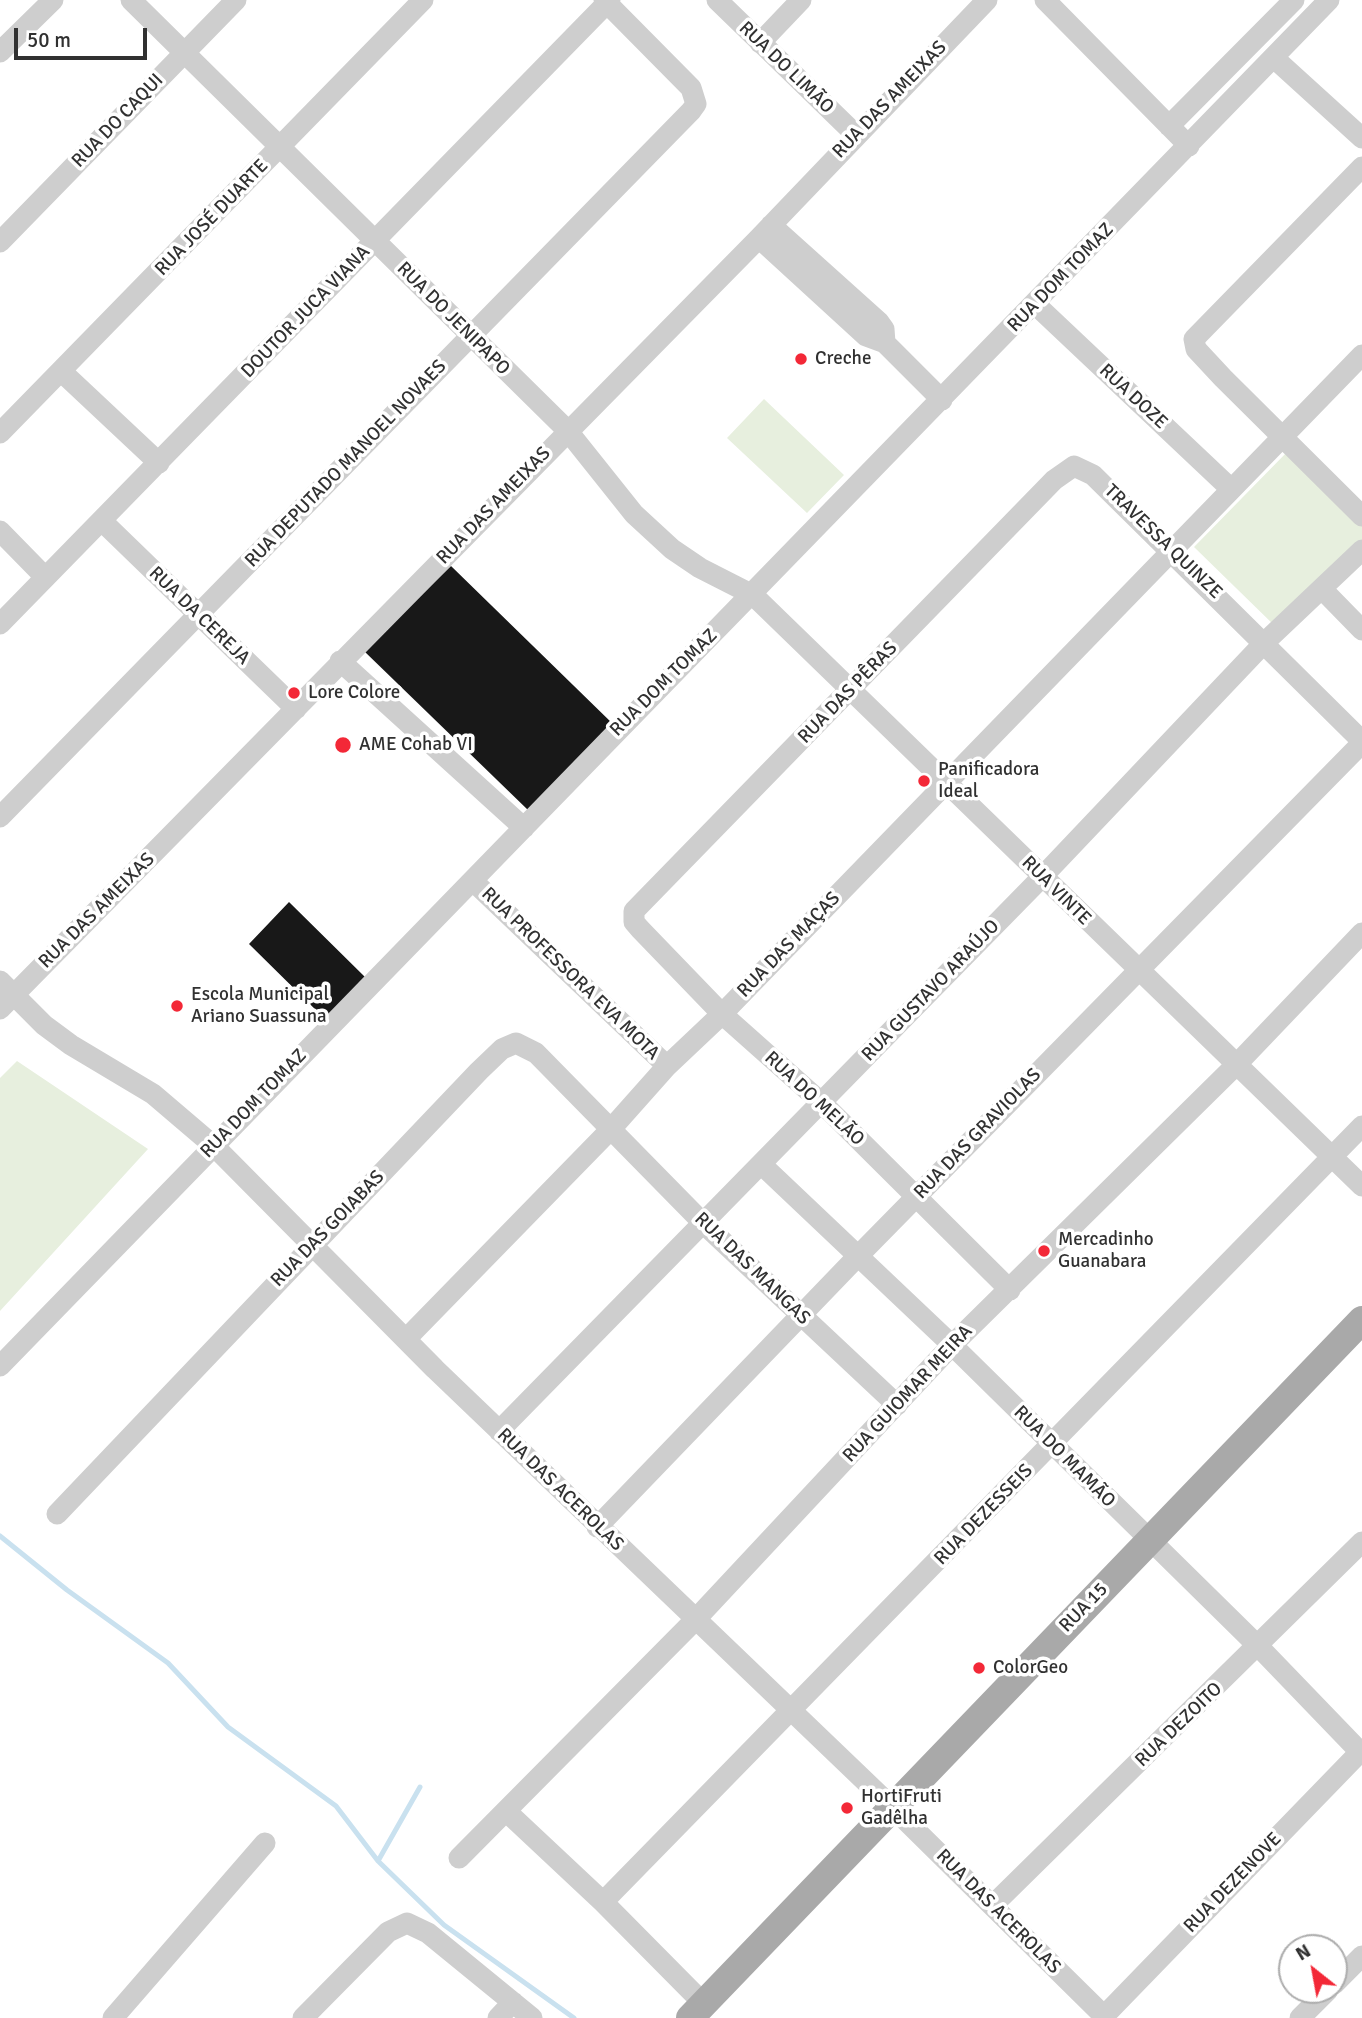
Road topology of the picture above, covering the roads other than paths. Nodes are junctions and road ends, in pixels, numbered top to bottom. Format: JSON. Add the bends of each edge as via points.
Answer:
{"nodes":[{"id":1,"x":53,"y":0,"type":"edge"},
{"id":2,"x":131,"y":0,"type":"edge"},
{"id":3,"x":236,"y":0,"type":"edge"},
{"id":4,"x":422,"y":0,"type":"edge"},
{"id":5,"x":718,"y":0,"type":"edge"},
{"id":6,"x":801,"y":0,"type":"edge"},
{"id":7,"x":986,"y":0,"type":"edge"},
{"id":8,"x":1045,"y":0,"type":"edge"},
{"id":9,"x":1294,"y":0,"type":"edge"},
{"id":10,"x":1329,"y":0,"type":"edge"},
{"id":11,"x":607,"y":1,"type":"edge"},
{"id":12,"x":760,"y":43,"type":"junction"},
{"id":13,"x":0,"y":52,"type":"edge"},
{"id":14,"x":183,"y":55,"type":"junction"},
{"id":15,"x":1274,"y":58,"type":"junction"},
{"id":16,"x":1169,"y":126,"type":"junction"},
{"id":17,"x":855,"y":134,"type":"junction"},
{"id":18,"x":1362,"y":138,"type":"edge"},
{"id":19,"x":1189,"y":146,"type":"junction"},
{"id":20,"x":279,"y":149,"type":"junction"},
{"id":21,"x":1362,"y":167,"type":"edge"},
{"id":22,"x":765,"y":232,"type":"junction"},
{"id":23,"x":374,"y":241,"type":"junction"},
{"id":24,"x":0,"y":242,"type":"edge"},
{"id":25,"x":1035,"y":304,"type":"junction"},
{"id":26,"x":470,"y":338,"type":"junction"},
{"id":27,"x":1362,"y":355,"type":"edge"},
{"id":28,"x":62,"y":372,"type":"junction"},
{"id":29,"x":942,"y":400,"type":"junction"},
{"id":30,"x":2,"y":425,"type":"edge"},
{"id":31,"x":567,"y":430,"type":"junction"},
{"id":32,"x":1283,"y":437,"type":"junction"},
{"id":33,"x":159,"y":463,"type":"junction"},
{"id":34,"x":1054,"y":480,"type":"joint"},
{"id":35,"x":1231,"y":489,"type":"junction"},
{"id":36,"x":1362,"y":516,"type":"edge"},
{"id":37,"x":103,"y":522,"type":"junction"},
{"id":38,"x":0,"y":531,"type":"edge"},
{"id":39,"x":1362,"y":550,"type":"edge"},
{"id":40,"x":1172,"y":552,"type":"junction"},
{"id":41,"x":46,"y":577,"type":"junction"},
{"id":42,"x":1322,"y":589,"type":"junction"},
{"id":43,"x":753,"y":594,"type":"junction"},
{"id":44,"x":197,"y":616,"type":"junction"},
{"id":45,"x":0,"y":624,"type":"edge"},
{"id":46,"x":1362,"y":630,"type":"edge"},
{"id":47,"x":1265,"y":642,"type":"junction"},
{"id":48,"x":340,"y":661,"type":"junction"},
{"id":49,"x":850,"y":691,"type":"junction"},
{"id":50,"x":296,"y":709,"type":"junction"},
{"id":51,"x":1362,"y":742,"type":"edge"},
{"id":52,"x":947,"y":782,"type":"junction"},
{"id":53,"x":0,"y":817,"type":"edge"},
{"id":54,"x":524,"y":828,"type":"junction"},
{"id":55,"x":1042,"y":877,"type":"junction"},
{"id":56,"x":473,"y":881,"type":"junction"},
{"id":57,"x":640,"y":903,"type":"joint"},
{"id":58,"x":1362,"y":933,"type":"edge"},
{"id":59,"x":1138,"y":971,"type":"junction"},
{"id":60,"x":5,"y":995,"type":"edge"},
{"id":61,"x":722,"y":1014,"type":"junction"},
{"id":62,"x":1237,"y":1064,"type":"junction"},
{"id":63,"x":667,"y":1066,"type":"junction"},
{"id":64,"x":822,"y":1103,"type":"junction"},
{"id":65,"x":1362,"y":1126,"type":"edge"},
{"id":66,"x":611,"y":1129,"type":"junction"},
{"id":67,"x":214,"y":1146,"type":"junction"},
{"id":68,"x":1333,"y":1156,"type":"junction"},
{"id":69,"x":762,"y":1165,"type":"junction"},
{"id":70,"x":1362,"y":1186,"type":"edge"},
{"id":71,"x":916,"y":1197,"type":"junction"},
{"id":72,"x":703,"y":1223,"type":"junction"},
{"id":73,"x":312,"y":1245,"type":"junction"},
{"id":74,"x":857,"y":1257,"type":"junction"},
{"id":75,"x":1010,"y":1290,"type":"junction"},
{"id":76,"x":801,"y":1315,"type":"junction"},
{"id":77,"x":1362,"y":1320,"type":"edge"},
{"id":78,"x":406,"y":1339,"type":"junction"},
{"id":79,"x":952,"y":1345,"type":"junction"},
{"id":80,"x":0,"y":1366,"type":"edge"},
{"id":81,"x":897,"y":1405,"type":"junction"},
{"id":82,"x":499,"y":1431,"type":"junction"},
{"id":83,"x":1053,"y":1445,"type":"junction"},
{"id":84,"x":57,"y":1514,"type":"dead end"},
{"id":85,"x":597,"y":1527,"type":"junction"},
{"id":86,"x":1148,"y":1541,"type":"junction"},
{"id":87,"x":1362,"y":1542,"type":"edge"},
{"id":88,"x":695,"y":1620,"type":"junction"},
{"id":89,"x":1259,"y":1647,"type":"junction"},
{"id":90,"x":791,"y":1712,"type":"junction"},
{"id":91,"x":1361,"y":1752,"type":"edge"},
{"id":92,"x":891,"y":1806,"type":"junction"},
{"id":93,"x":507,"y":1812,"type":"junction"},
{"id":94,"x":265,"y":1843,"type":"dead end"},
{"id":95,"x":459,"y":1858,"type":"dead end"},
{"id":96,"x":603,"y":1902,"type":"junction"},
{"id":97,"x":993,"y":1906,"type":"junction"},
{"id":98,"x":1362,"y":1956,"type":"edge"},
{"id":99,"x":1348,"y":1970,"type":"edge"},
{"id":100,"x":513,"y":2003,"type":"junction"},
{"id":101,"x":1314,"y":2004,"type":"edge"},
{"id":102,"x":697,"y":2011,"type":"edge"},
{"id":103,"x":1105,"y":2017,"type":"edge"},
{"id":104,"x":113,"y":2018,"type":"edge"},
{"id":105,"x":303,"y":2018,"type":"edge"},
{"id":106,"x":498,"y":2018,"type":"edge"},
{"id":107,"x":532,"y":2018,"type":"edge"},
{"id":108,"x":1300,"y":2018,"type":"edge"}],
"edges":[{"from":1,"to":13,"type":"street"},
{"from":2,"to":14,"type":"street","name":"RUA DO JENIPAPO"},
{"from":3,"to":14,"type":"street","name":"RUA DO CAQUI"},
{"from":4,"to":20,"type":"street","name":"RUA JOSÉ DUARTE"},
{"from":5,"to":12,"type":"street","name":"RUA DO LIMÃO"},
{"from":6,"to":12,"type":"street"},
{"from":7,"to":17,"type":"street","name":"RUA DAS AMEIXAS"},
{"from":8,"to":16,"type":"street"},
{"from":9,"to":16,"type":"street"},
{"from":10,"to":15,"type":"street","name":"RUA DOM TOMAZ"},
{"from":11,"to":23,"type":"street","name":"DOUTOR JUCA VIANA"},
{"from":11,"to":26,"type":"street","name":"RUA DEPUTADO MANOEL NOVAES","via":[[691,88],[696,104]]},
{"from":12,"to":17,"type":"street","name":"RUA DO LIMÃO"},
{"from":14,"to":20,"type":"street","name":"RUA DO JENIPAPO"},
{"from":14,"to":24,"type":"street","name":"RUA DO CAQUI"},
{"from":15,"to":18,"type":"street"},
{"from":15,"to":19,"type":"street","name":"RUA DOM TOMAZ"},
{"from":16,"to":19,"type":"street"},
{"from":17,"to":22,"type":"street","name":"RUA DAS AMEIXAS"},
{"from":19,"to":25,"type":"street","name":"RUA DOM TOMAZ"},
{"from":20,"to":23,"type":"street","name":"RUA DO JENIPAPO"},
{"from":20,"to":28,"type":"street","name":"RUA JOSÉ DUARTE"},
{"from":21,"to":32,"type":"street","via":[[1194,339],[1196,349]]},
{"from":22,"to":29,"type":"street","via":[[878,322],[884,329],[885,344]]},
{"from":22,"to":31,"type":"street","name":"RUA DAS AMEIXAS"},
{"from":23,"to":26,"type":"street","name":"RUA DO JENIPAPO"},
{"from":23,"to":33,"type":"street","name":"DOUTOR JUCA VIANA"},
{"from":25,"to":29,"type":"street","name":"RUA DOM TOMAZ"},
{"from":25,"to":35,"type":"street","name":"RUA DOZE"},
{"from":26,"to":31,"type":"street","name":"RUA DO JENIPAPO"},
{"from":26,"to":44,"type":"street","name":"RUA DEPUTADO MANOEL NOVAES"},
{"from":27,"to":32,"type":"street"},
{"from":28,"to":30,"type":"street","name":"RUA JOSÉ DUARTE"},
{"from":28,"to":33,"type":"street"},
{"from":29,"to":43,"type":"street","name":"RUA DOM TOMAZ"},
{"from":31,"to":43,"type":"street","name":"RUA DO JENIPAPO","via":[[634,514],[672,549],[712,576]]},
{"from":31,"to":48,"type":"street","name":"RUA DAS AMEIXAS"},
{"from":32,"to":35,"type":"street"},
{"from":32,"to":36,"type":"street"},
{"from":33,"to":37,"type":"street","name":"DOUTOR JUCA VIANA"},
{"from":34,"to":40,"type":"street","name":"TRAVESSA QUINZE","via":[[1074,466],[1085,468]]},
{"from":34,"to":49,"type":"street","name":"RUA DAS PÊRAS"},
{"from":35,"to":40,"type":"street","name":"RUA DAS MAÇAS"},
{"from":37,"to":41,"type":"street","name":"DOUTOR JUCA VIANA"},
{"from":37,"to":44,"type":"street","name":"RUA DA CEREJA"},
{"from":38,"to":41,"type":"street"},
{"from":39,"to":42,"type":"street","name":"RUA GUSTAVO ARAÚJO"},
{"from":40,"to":47,"type":"street","name":"TRAVESSA QUINZE"},
{"from":40,"to":52,"type":"street","name":"RUA DAS MAÇAS"},
{"from":41,"to":45,"type":"street","name":"DOUTOR JUCA VIANA"},
{"from":42,"to":46,"type":"street"},
{"from":42,"to":47,"type":"street","name":"RUA GUSTAVO ARAÚJO"},
{"from":43,"to":49,"type":"street","name":"RUA VINTE"},
{"from":43,"to":54,"type":"street","name":"RUA DOM TOMAZ"},
{"from":44,"to":50,"type":"street","name":"RUA DA CEREJA"},
{"from":44,"to":53,"type":"street","name":"RUA DEPUTADO MANOEL NOVAES"},
{"from":47,"to":51,"type":"street","name":"TRAVESSA QUINZE"},
{"from":47,"to":55,"type":"street","name":"RUA GUSTAVO ARAÚJO"},
{"from":48,"to":50,"type":"street","name":"RUA DAS AMEIXAS"},
{"from":48,"to":54,"type":"street"},
{"from":49,"to":52,"type":"street","name":"RUA VINTE"},
{"from":49,"to":57,"type":"street","name":"RUA DAS PÊRAS"},
{"from":50,"to":60,"type":"street","name":"RUA DAS AMEIXAS"},
{"from":51,"to":59,"type":"street","name":"RUA DAS GRAVIOLAS"},
{"from":52,"to":55,"type":"street","name":"RUA VINTE"},
{"from":52,"to":61,"type":"street","name":"RUA DAS MAÇAS"},
{"from":54,"to":56,"type":"street","name":"RUA DOM TOMAZ"},
{"from":55,"to":59,"type":"street","name":"RUA VINTE"},
{"from":55,"to":64,"type":"street","name":"RUA GUSTAVO ARAÚJO"},
{"from":56,"to":63,"type":"street","name":"RUA PROFESSORA EVA MOTA"},
{"from":56,"to":67,"type":"street","name":"RUA DOM TOMAZ"},
{"from":57,"to":61,"type":"street","name":"RUA DO MELÃO","via":[[633,914],[640,929]]},
{"from":58,"to":62,"type":"street","name":"RUA GUIOMAR MEIRA"},
{"from":59,"to":62,"type":"street","name":"RUA VINTE"},
{"from":59,"to":71,"type":"street","name":"RUA DAS GRAVIOLAS"},
{"from":60,"to":67,"type":"street","name":"RUA DAS ACEROLAS","via":[[95,1062],[153,1094]]},
{"from":61,"to":63,"type":"street","name":"RUA DAS MAÇAS"},
{"from":61,"to":64,"type":"street","name":"RUA DO MELÃO"},
{"from":62,"to":68,"type":"street","name":"RUA VINTE"},
{"from":62,"to":75,"type":"street","name":"RUA GUIOMAR MEIRA"},
{"from":63,"to":66,"type":"street","name":"RUA DAS MAÇAS"},
{"from":64,"to":69,"type":"street","name":"RUA GUSTAVO ARAÚJO"},
{"from":64,"to":71,"type":"street","name":"RUA DO MELÃO"},
{"from":65,"to":68,"type":"street","name":"RUA DEZESSEIS"},
{"from":66,"to":72,"type":"street","name":"RUA DAS MANGAS"},
{"from":66,"to":73,"type":"street","name":"RUA DAS GOIABAS","via":[[536,1053],[521,1044],[507,1046]]},
{"from":66,"to":78,"type":"street","name":"RUA DAS MAÇAS"},
{"from":67,"to":73,"type":"street","name":"RUA DAS ACEROLAS"},
{"from":67,"to":80,"type":"street","name":"RUA DOM TOMAZ"},
{"from":68,"to":70,"type":"street","name":"RUA VINTE"},
{"from":68,"to":83,"type":"street","name":"RUA DEZESSEIS"},
{"from":69,"to":72,"type":"street","name":"RUA GUSTAVO ARAÚJO"},
{"from":69,"to":74,"type":"street","name":"RUA DO MAMÃO"},
{"from":71,"to":74,"type":"street","name":"RUA DAS GRAVIOLAS"},
{"from":71,"to":75,"type":"street","name":"RUA DO MELÃO"},
{"from":72,"to":76,"type":"street","name":"RUA DAS MANGAS"},
{"from":72,"to":82,"type":"street","name":"RUA GUSTAVO ARAÚJO"},
{"from":73,"to":78,"type":"street","name":"RUA DAS ACEROLAS"},
{"from":73,"to":84,"type":"street","name":"RUA DAS GOIABAS"},
{"from":74,"to":76,"type":"street","name":"RUA DAS GRAVIOLAS"},
{"from":74,"to":79,"type":"street","name":"RUA DO MAMÃO"},
{"from":75,"to":79,"type":"street","name":"RUA GUIOMAR MEIRA"},
{"from":76,"to":81,"type":"street","name":"RUA DAS MANGAS"},
{"from":76,"to":85,"type":"street","name":"RUA DAS GRAVIOLAS"},
{"from":77,"to":86,"type":"main road","name":"RUA 15"},
{"from":78,"to":82,"type":"street","name":"RUA DAS ACEROLAS"},
{"from":79,"to":81,"type":"street","name":"RUA GUIOMAR MEIRA"},
{"from":79,"to":83,"type":"street","name":"RUA DO MAMÃO"},
{"from":81,"to":88,"type":"street","name":"RUA GUIOMAR MEIRA"},
{"from":82,"to":85,"type":"street","name":"RUA DAS ACEROLAS"},
{"from":83,"to":86,"type":"street","name":"RUA DO MAMÃO"},
{"from":83,"to":90,"type":"street","name":"RUA DEZESSEIS"},
{"from":85,"to":88,"type":"street","name":"RUA DAS ACEROLAS"},
{"from":86,"to":89,"type":"street","name":"RUA DO MAMÃO"},
{"from":86,"to":92,"type":"main road","name":"RUA 15"},
{"from":87,"to":89,"type":"street","name":"RUA DEZOITO"},
{"from":88,"to":90,"type":"street","name":"RUA DAS ACEROLAS"},
{"from":88,"to":93,"type":"street","name":"RUA GUIOMAR MEIRA"},
{"from":89,"to":91,"type":"street","name":"RUA DO MAMÃO"},
{"from":89,"to":97,"type":"street","name":"RUA DEZOITO"},
{"from":90,"to":92,"type":"street","name":"RUA DAS ACEROLAS"},
{"from":90,"to":96,"type":"street","name":"RUA DEZESSEIS"},
{"from":91,"to":103,"type":"street","name":"RUA DEZENOVE"},
{"from":92,"to":97,"type":"street","name":"RUA DAS ACEROLAS"},
{"from":92,"to":102,"type":"main road","name":"RUA 15"},
{"from":93,"to":95,"type":"street","name":"RUA GUIOMAR MEIRA"},
{"from":93,"to":96,"type":"street"},
{"from":94,"to":104,"type":"street"},
{"from":96,"to":102,"type":"street"},
{"from":97,"to":103,"type":"street","name":"RUA DAS ACEROLAS"},
{"from":98,"to":99,"type":"street"},
{"from":100,"to":105,"type":"street","via":[[407,1923],[395,1927]]},
{"from":100,"to":106,"type":"street"},
{"from":100,"to":107,"type":"street"},
{"from":101,"to":108,"type":"street"}]}
